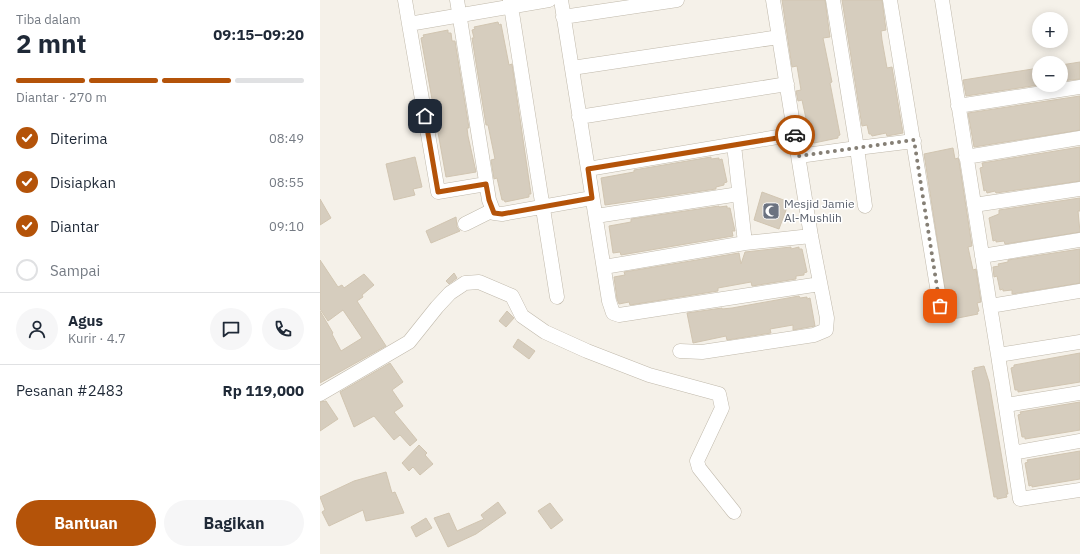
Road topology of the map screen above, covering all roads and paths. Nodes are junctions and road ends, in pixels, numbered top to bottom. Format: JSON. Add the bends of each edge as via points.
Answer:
{"nodes":[{"id":1,"x":405,"y":0,"type":"edge"},
{"id":2,"x":457,"y":0,"type":"edge"},
{"id":3,"x":549,"y":0,"type":"edge"},
{"id":4,"x":561,"y":0,"type":"edge"},
{"id":5,"x":677,"y":0,"type":"edge"},
{"id":6,"x":773,"y":0,"type":"edge"},
{"id":7,"x":833,"y":0,"type":"edge"},
{"id":8,"x":890,"y":0,"type":"edge"},
{"id":9,"x":942,"y":0,"type":"edge"},
{"id":10,"x":510,"y":3,"type":"edge"},
{"id":11,"x":460,"y":15,"type":"junction"},
{"id":12,"x":563,"y":17,"type":"junction"},
{"id":13,"x":409,"y":24,"type":"junction"},
{"id":14,"x":779,"y":36,"type":"junction"},
{"id":15,"x":572,"y":68,"type":"junction"},
{"id":16,"x":787,"y":84,"type":"junction"},
{"id":17,"x":1080,"y":87,"type":"edge"},
{"id":18,"x":958,"y":106,"type":"junction"},
{"id":19,"x":580,"y":118,"type":"junction"},
{"id":20,"x":795,"y":134,"type":"junction"},
{"id":21,"x":1080,"y":138,"type":"edge"},
{"id":22,"x":914,"y":140,"type":"junction"},
{"id":23,"x":734,"y":145,"type":"junction"},
{"id":24,"x":857,"y":148,"type":"junction"},
{"id":25,"x":799,"y":156,"type":"junction"},
{"id":26,"x":966,"y":157,"type":"junction"},
{"id":27,"x":588,"y":169,"type":"junction"},
{"id":28,"x":486,"y":184,"type":"junction"},
{"id":29,"x":1080,"y":189,"type":"edge"},
{"id":30,"x":739,"y":194,"type":"junction"},
{"id":31,"x":592,"y":198,"type":"junction"},
{"id":32,"x":974,"y":205,"type":"junction"},
{"id":33,"x":865,"y":206,"type":"dead end"},
{"id":34,"x":543,"y":207,"type":"junction"},
{"id":35,"x":494,"y":213,"type":"junction"},
{"id":36,"x":596,"y":216,"type":"junction"},
{"id":37,"x":465,"y":224,"type":"dead end"},
{"id":38,"x":811,"y":236,"type":"junction"},
{"id":39,"x":1080,"y":240,"type":"edge"},
{"id":40,"x":745,"y":243,"type":"junction"},
{"id":41,"x":982,"y":256,"type":"junction"},
{"id":42,"x":604,"y":267,"type":"junction"},
{"id":43,"x":820,"y":284,"type":"junction"},
{"id":44,"x":1080,"y":292,"type":"edge"},
{"id":45,"x":557,"y":297,"type":"dead end"},
{"id":46,"x":940,"y":306,"type":"dead end"},
{"id":47,"x":990,"y":306,"type":"junction"},
{"id":48,"x":1080,"y":342,"type":"edge"},
{"id":49,"x":680,"y":351,"type":"dead end"},
{"id":50,"x":998,"y":355,"type":"junction"},
{"id":51,"x":1080,"y":393,"type":"edge"},
{"id":52,"x":320,"y":394,"type":"edge"},
{"id":53,"x":1006,"y":405,"type":"junction"},
{"id":54,"x":1080,"y":441,"type":"edge"},
{"id":55,"x":1013,"y":453,"type":"junction"},
{"id":56,"x":1080,"y":490,"type":"edge"},
{"id":57,"x":734,"y":512,"type":"dead end"}],
"edges":[{"from":1,"to":13,"type":"street"},
{"from":2,"to":11,"type":"street"},
{"from":3,"to":10,"type":"street"},
{"from":4,"to":12,"type":"street"},
{"from":5,"to":12,"type":"street"},
{"from":6,"to":14,"type":"street"},
{"from":7,"to":24,"type":"street"},
{"from":8,"to":22,"type":"street"},
{"from":9,"to":18,"type":"street"},
{"from":10,"to":11,"type":"street"},
{"from":10,"to":34,"type":"street"},
{"from":11,"to":13,"type":"street"},
{"from":11,"to":28,"type":"street"},
{"from":12,"to":15,"type":"street"},
{"from":13,"to":28,"type":"street","via":[[438,192]]},
{"from":14,"to":15,"type":"street"},
{"from":14,"to":16,"type":"street"},
{"from":15,"to":19,"type":"street"},
{"from":16,"to":19,"type":"street"},
{"from":16,"to":20,"type":"street"},
{"from":17,"to":18,"type":"street"},
{"from":18,"to":26,"type":"street"},
{"from":19,"to":27,"type":"street"},
{"from":20,"to":23,"type":"street"},
{"from":20,"to":25,"type":"street"},
{"from":21,"to":26,"type":"street"},
{"from":22,"to":24,"type":"street"},
{"from":22,"to":46,"type":"street"},
{"from":23,"to":27,"type":"street"},
{"from":23,"to":30,"type":"street"},
{"from":24,"to":25,"type":"street"},
{"from":24,"to":33,"type":"street"},
{"from":25,"to":38,"type":"street"},
{"from":26,"to":32,"type":"street"},
{"from":27,"to":31,"type":"street"},
{"from":28,"to":35,"type":"street"},
{"from":29,"to":32,"type":"street"},
{"from":30,"to":36,"type":"street"},
{"from":30,"to":40,"type":"street"},
{"from":31,"to":34,"type":"street"},
{"from":31,"to":36,"type":"street"},
{"from":32,"to":41,"type":"street"},
{"from":34,"to":35,"type":"street"},
{"from":34,"to":45,"type":"street"},
{"from":35,"to":37,"type":"street","via":[[491,211]]},
{"from":36,"to":42,"type":"street"},
{"from":38,"to":40,"type":"street"},
{"from":38,"to":43,"type":"street"},
{"from":39,"to":41,"type":"street"},
{"from":40,"to":42,"type":"street"},
{"from":41,"to":47,"type":"street"},
{"from":42,"to":43,"type":"street","via":[[610,308],[613,313],[619,315]]},
{"from":43,"to":49,"type":"street","via":[[827,324],[822,334],[702,352]]},
{"from":44,"to":47,"type":"street"},
{"from":47,"to":50,"type":"street"},
{"from":48,"to":50,"type":"street"},
{"from":50,"to":53,"type":"street"},
{"from":51,"to":53,"type":"street"},
{"from":52,"to":57,"type":"street","via":[[409,342],[450,293],[465,283],[479,282],[515,298],[522,316],[546,332],[648,374],[719,394],[722,408],[697,461],[699,468]]},
{"from":53,"to":55,"type":"street"},
{"from":54,"to":55,"type":"street"},
{"from":55,"to":56,"type":"street","via":[[1020,499]]}]}
